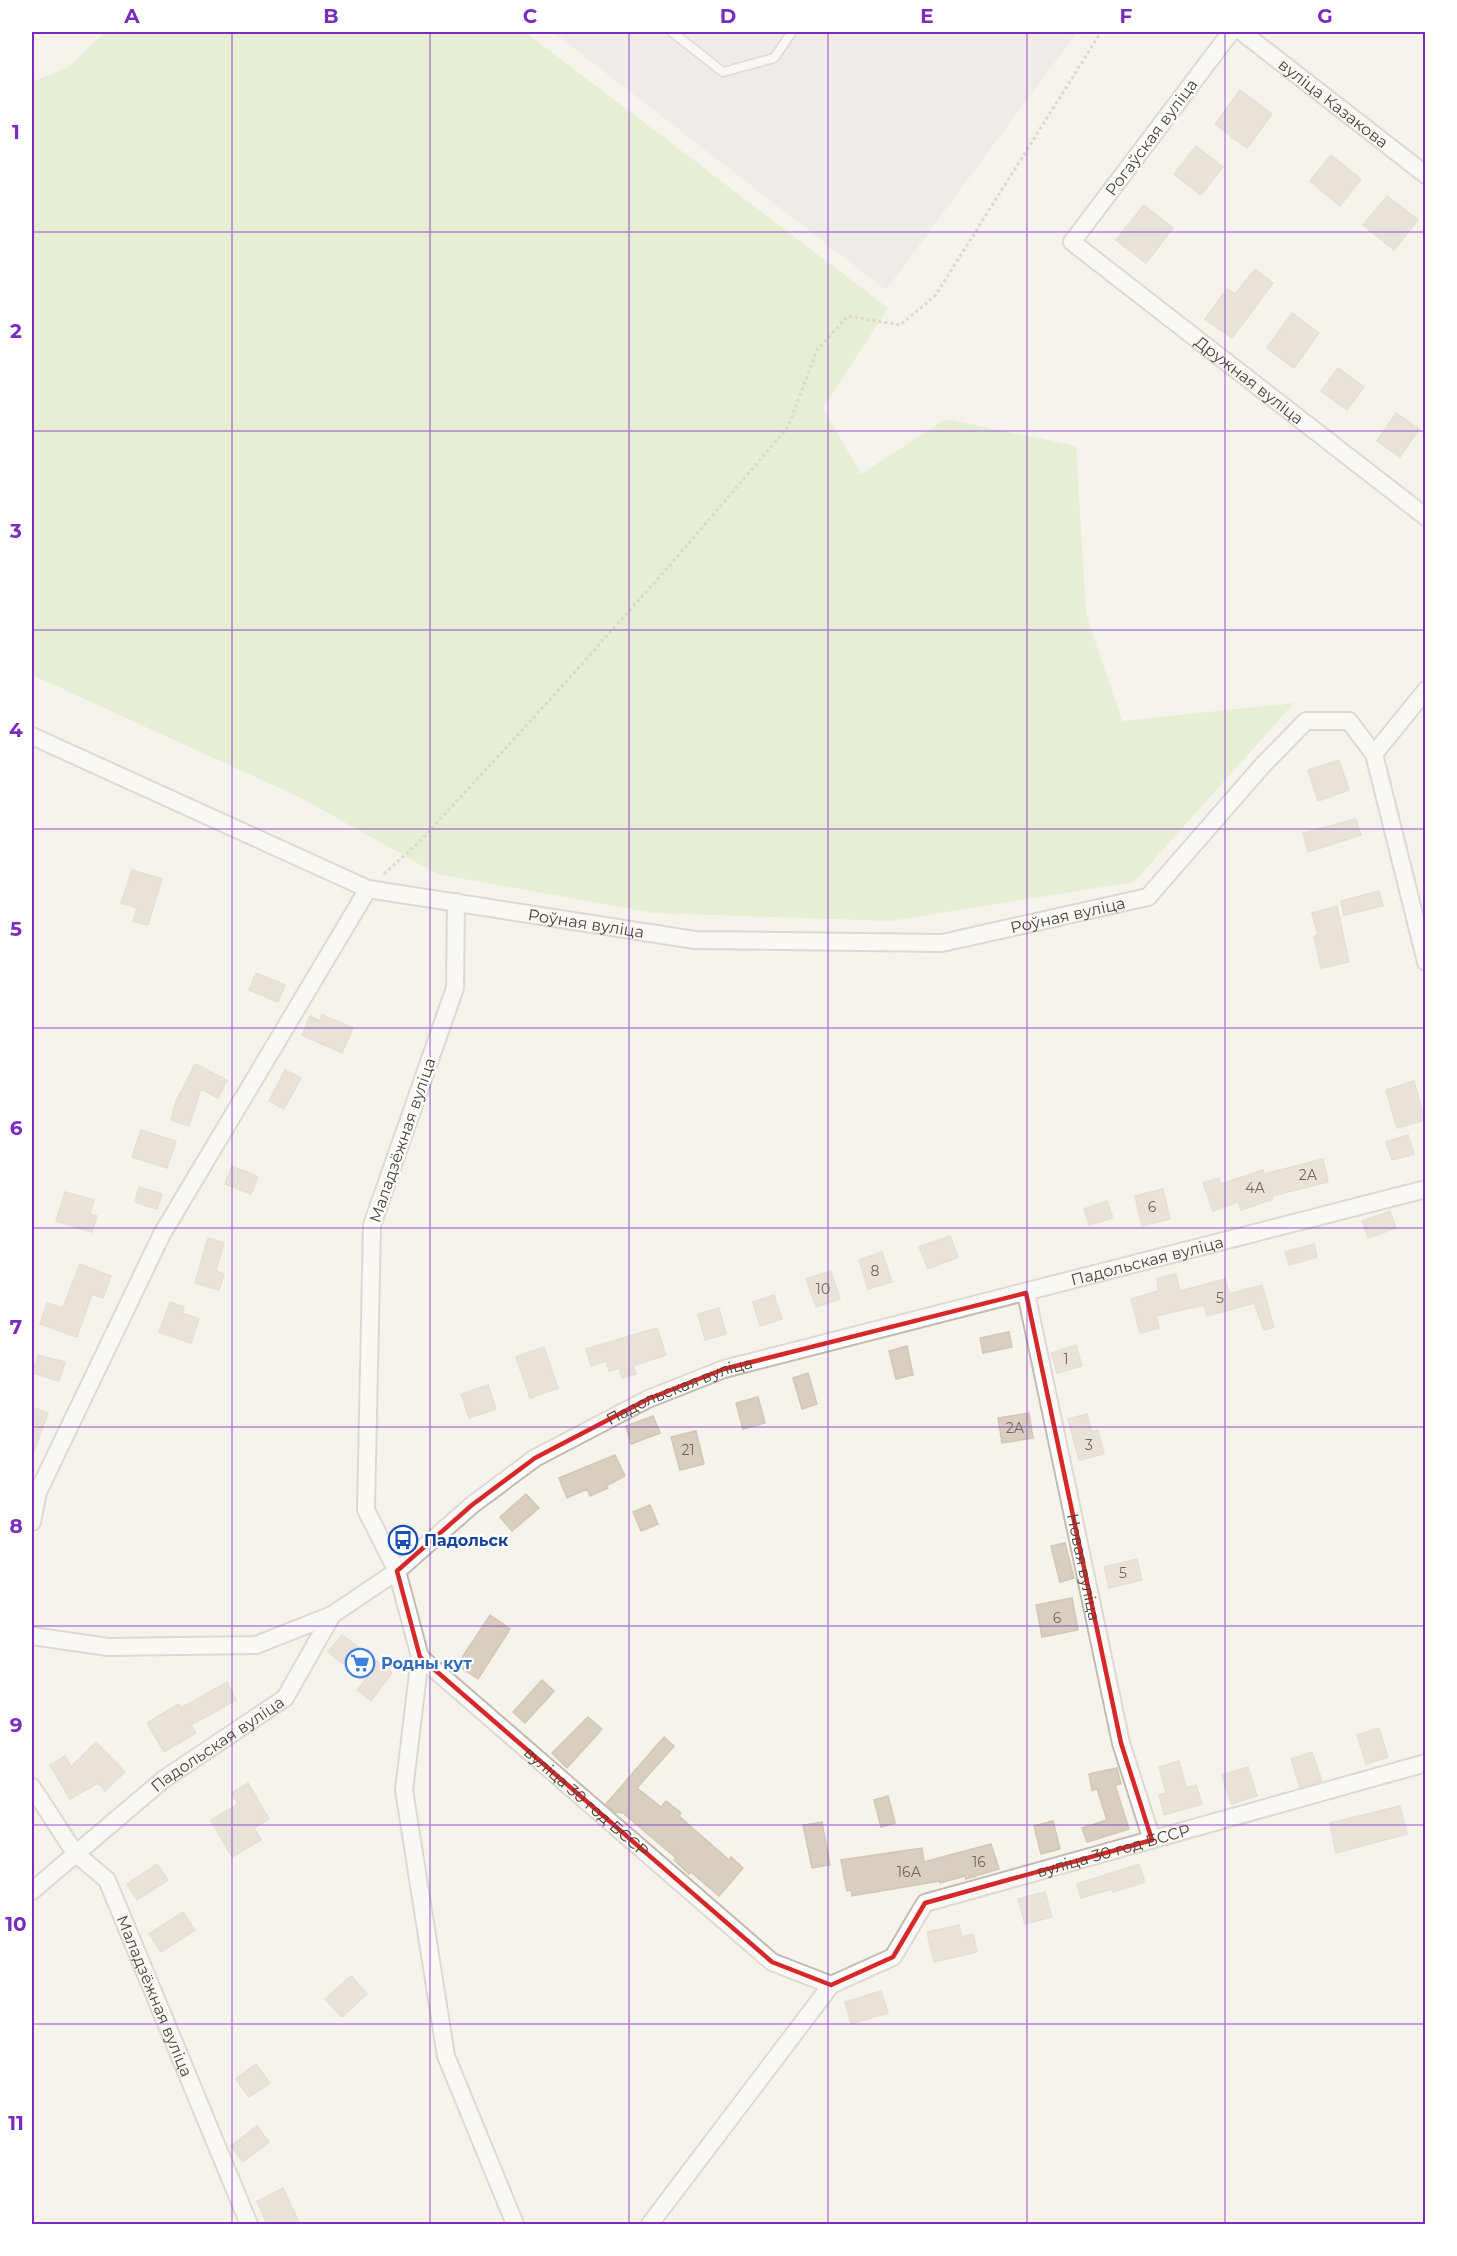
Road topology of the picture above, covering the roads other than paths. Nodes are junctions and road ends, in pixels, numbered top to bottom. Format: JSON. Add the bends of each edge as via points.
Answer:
{"nodes":[{"id":1,"x":672,"y":32,"type":"edge"},
{"id":2,"x":792,"y":32,"type":"edge"},
{"id":3,"x":1231,"y":32,"type":"edge"},
{"id":4,"x":1242,"y":32,"type":"edge"},
{"id":5,"x":1425,"y":175,"type":"edge"},
{"id":6,"x":1072,"y":242,"type":"joint"},
{"id":7,"x":1425,"y":517,"type":"edge"},
{"id":8,"x":1425,"y":690,"type":"edge"},
{"id":9,"x":32,"y":736,"type":"edge"},
{"id":10,"x":1374,"y":754,"type":"junction"},
{"id":11,"x":368,"y":888,"type":"junction"},
{"id":12,"x":456,"y":902,"type":"junction"},
{"id":13,"x":1425,"y":962,"type":"edge"},
{"id":14,"x":1425,"y":1189,"type":"edge"},
{"id":15,"x":1026,"y":1293,"type":"junction"},
{"id":16,"x":32,"y":1522,"type":"edge"},
{"id":17,"x":397,"y":1571,"type":"junction"},
{"id":18,"x":332,"y":1615,"type":"junction"},
{"id":19,"x":32,"y":1636,"type":"edge"},
{"id":20,"x":420,"y":1657,"type":"junction"},
{"id":21,"x":1425,"y":1763,"type":"edge"},
{"id":22,"x":32,"y":1787,"type":"edge"},
{"id":23,"x":1152,"y":1840,"type":"junction"},
{"id":24,"x":75,"y":1853,"type":"junction"},
{"id":25,"x":32,"y":1891,"type":"edge"},
{"id":26,"x":831,"y":1985,"type":"junction"},
{"id":27,"x":249,"y":2224,"type":"edge"},
{"id":28,"x":515,"y":2224,"type":"edge"},
{"id":29,"x":650,"y":2224,"type":"edge"}],
"edges":[{"from":1,"to":2,"type":"lane","via":[[723,72],[774,58]]},
{"from":3,"to":6,"type":"street","name":"Рогаўская вуліца"},
{"from":4,"to":5,"type":"street","name":"вуліца Казакова"},
{"from":6,"to":7,"type":"street","name":"Дружная вуліца"},
{"from":8,"to":10,"type":"street"},
{"from":9,"to":11,"type":"street"},
{"from":10,"to":12,"type":"street","name":"Роўная вуліца","via":[[1349,721],[1306,721],[1148,897],[942,943],[695,940]]},
{"from":10,"to":13,"type":"street","name":"Роўная вуліца"},
{"from":11,"to":12,"type":"street"},
{"from":11,"to":16,"type":"street","via":[[162,1234],[38,1492]]},
{"from":12,"to":17,"type":"street","name":"Маладзёжная вуліца","via":[[456,988],[372,1225],[366,1510]]},
{"from":14,"to":15,"type":"street","name":"Падольская вуліца"},
{"from":15,"to":17,"type":"street","name":"Падольская вуліца","via":[[724,1369],[648,1399],[535,1458],[471,1504]]},
{"from":15,"to":23,"type":"street","name":"Новая вуліца","via":[[1121,1743]]},
{"from":17,"to":18,"type":"street","name":"Падольская вуліца"},
{"from":17,"to":20,"type":"street"},
{"from":18,"to":19,"type":"street","via":[[256,1645],[108,1647]]},
{"from":18,"to":24,"type":"street","name":"Падольская вуліца","via":[[285,1698],[164,1779]]},
{"from":20,"to":26,"type":"street","name":"вуліца 30 год БССР","via":[[772,1962]]},
{"from":20,"to":28,"type":"street","via":[[404,1790],[446,2056]]},
{"from":21,"to":23,"type":"street","name":"вуліца 30 год БССР"},
{"from":22,"to":24,"type":"street","name":"Маладзёжная вуліца"},
{"from":23,"to":26,"type":"street","name":"вуліца 30 год БССР","via":[[925,1903],[893,1957]]},
{"from":24,"to":25,"type":"street","name":"Падольская вуліца"},
{"from":24,"to":27,"type":"street","name":"Маладзёжная вуліца","via":[[106,1880]]},
{"from":26,"to":29,"type":"street","name":"вуліца 30 год БССР"}]}
